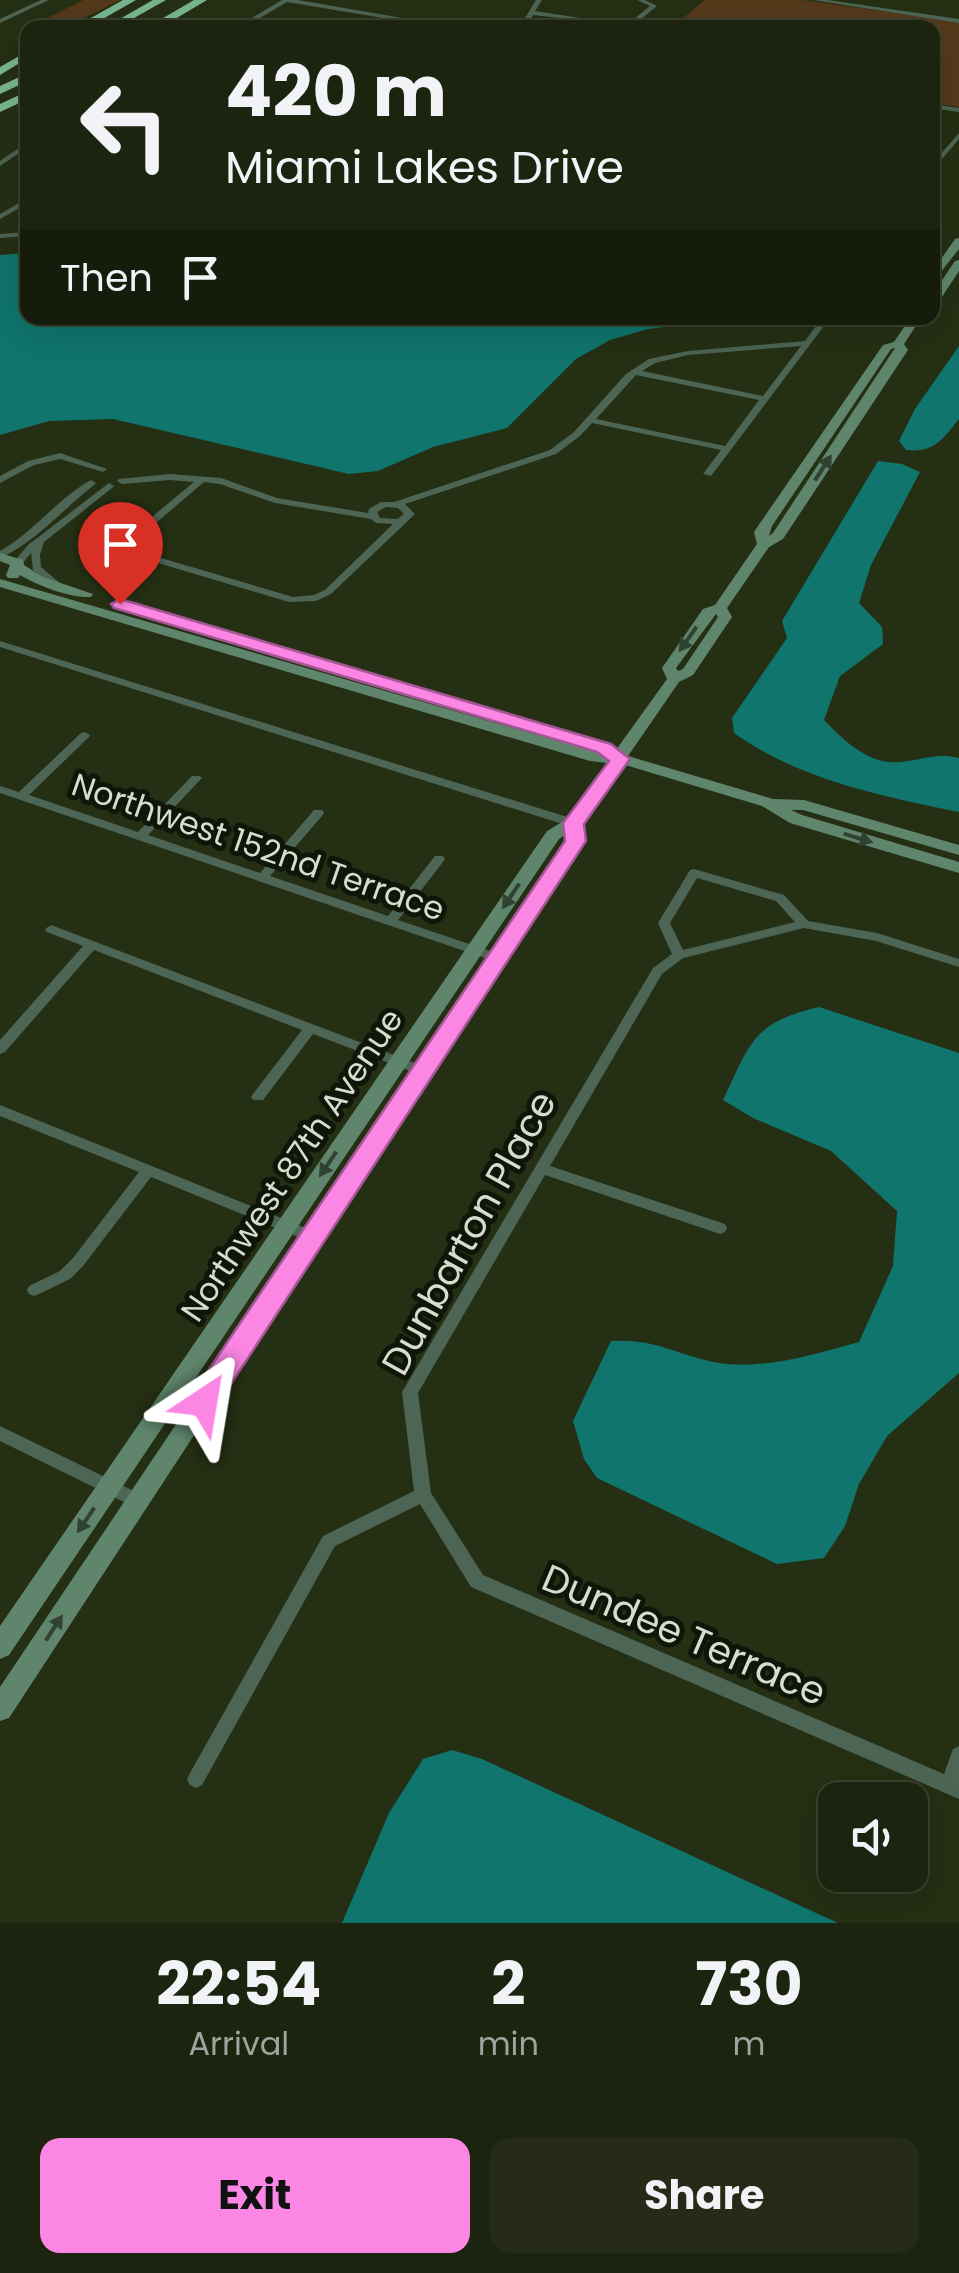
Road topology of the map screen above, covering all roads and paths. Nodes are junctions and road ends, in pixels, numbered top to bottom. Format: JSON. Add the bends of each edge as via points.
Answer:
{"nodes":[{"id":1,"x":46,"y":0,"type":"edge"},
{"id":2,"x":131,"y":0,"type":"edge"},
{"id":3,"x":161,"y":0,"type":"edge"},
{"id":4,"x":171,"y":0,"type":"edge"},
{"id":5,"x":202,"y":0,"type":"edge"},
{"id":6,"x":287,"y":0,"type":"edge"},
{"id":7,"x":539,"y":0,"type":"edge"},
{"id":8,"x":640,"y":0,"type":"edge"},
{"id":9,"x":816,"y":0,"type":"edge"},
{"id":10,"x":0,"y":11,"type":"edge"},
{"id":11,"x":533,"y":13,"type":"junction"},
{"id":12,"x":16,"y":14,"type":"junction"},
{"id":13,"x":577,"y":18,"type":"dead end"},
{"id":14,"x":93,"y":20,"type":"edge"},
{"id":15,"x":124,"y":20,"type":"edge"},
{"id":16,"x":134,"y":20,"type":"edge"},
{"id":17,"x":166,"y":20,"type":"edge"},
{"id":18,"x":252,"y":20,"type":"edge"},
{"id":19,"x":408,"y":20,"type":"edge"},
{"id":20,"x":528,"y":20,"type":"edge"},
{"id":21,"x":636,"y":20,"type":"edge"},
{"id":22,"x":959,"y":20,"type":"edge"},
{"id":23,"x":0,"y":21,"type":"edge"},
{"id":24,"x":959,"y":135,"type":"edge"},
{"id":25,"x":940,"y":159,"type":"edge"},
{"id":26,"x":959,"y":241,"type":"edge"},
{"id":27,"x":959,"y":264,"type":"edge"},
{"id":28,"x":940,"y":268,"type":"edge"},
{"id":29,"x":940,"y":292,"type":"edge"},
{"id":30,"x":821,"y":325,"type":"edge"},
{"id":31,"x":910,"y":325,"type":"edge"},
{"id":32,"x":806,"y":344,"type":"junction"},
{"id":33,"x":634,"y":372,"type":"junction"},
{"id":34,"x":765,"y":398,"type":"junction"},
{"id":35,"x":590,"y":420,"type":"junction"},
{"id":36,"x":727,"y":449,"type":"junction"},
{"id":37,"x":89,"y":474,"type":"junction"},
{"id":38,"x":708,"y":474,"type":"dead end"},
{"id":39,"x":123,"y":478,"type":"junction"},
{"id":40,"x":203,"y":479,"type":"junction"},
{"id":41,"x":0,"y":480,"type":"edge"},
{"id":42,"x":109,"y":486,"type":"junction"},
{"id":43,"x":418,"y":499,"type":"junction"},
{"id":44,"x":396,"y":504,"type":"junction"},
{"id":45,"x":379,"y":506,"type":"junction"},
{"id":46,"x":351,"y":511,"type":"junction"},
{"id":47,"x":407,"y":515,"type":"junction"},
{"id":48,"x":377,"y":519,"type":"junction"},
{"id":49,"x":382,"y":540,"type":"junction"},
{"id":50,"x":41,"y":541,"type":"junction"},
{"id":51,"x":0,"y":556,"type":"edge"},
{"id":52,"x":19,"y":565,"type":"junction"},
{"id":53,"x":0,"y":581,"type":"edge"},
{"id":54,"x":58,"y":586,"type":"junction"},
{"id":55,"x":0,"y":644,"type":"edge"},
{"id":56,"x":85,"y":735,"type":"dead end"},
{"id":57,"x":620,"y":759,"type":"junction"},
{"id":58,"x":196,"y":778,"type":"dead end"},
{"id":59,"x":0,"y":789,"type":"edge"},
{"id":60,"x":21,"y":796,"type":"junction"},
{"id":61,"x":768,"y":804,"type":"junction"},
{"id":62,"x":318,"y":812,"type":"dead end"},
{"id":63,"x":574,"y":823,"type":"junction"},
{"id":64,"x":140,"y":836,"type":"junction"},
{"id":65,"x":959,"y":850,"type":"edge"},
{"id":66,"x":439,"y":859,"type":"dead end"},
{"id":67,"x":959,"y":868,"type":"edge"},
{"id":68,"x":262,"y":878,"type":"junction"},
{"id":69,"x":391,"y":921,"type":"junction"},
{"id":70,"x":804,"y":924,"type":"junction"},
{"id":71,"x":51,"y":929,"type":"dead end"},
{"id":72,"x":90,"y":946,"type":"junction"},
{"id":73,"x":474,"y":950,"type":"junction"},
{"id":74,"x":678,"y":955,"type":"junction"},
{"id":75,"x":498,"y":958,"type":"junction"},
{"id":76,"x":959,"y":963,"type":"edge"},
{"id":77,"x":310,"y":1029,"type":"junction"},
{"id":78,"x":0,"y":1049,"type":"edge"},
{"id":79,"x":398,"y":1062,"type":"junction"},
{"id":80,"x":423,"y":1071,"type":"junction"},
{"id":81,"x":258,"y":1097,"type":"dead end"},
{"id":82,"x":0,"y":1110,"type":"edge"},
{"id":83,"x":542,"y":1168,"type":"junction"},
{"id":84,"x":147,"y":1172,"type":"junction"},
{"id":85,"x":286,"y":1226,"type":"junction"},
{"id":86,"x":720,"y":1228,"type":"dead end"},
{"id":87,"x":313,"y":1237,"type":"junction"},
{"id":88,"x":34,"y":1290,"type":"dead end"},
{"id":89,"x":0,"y":1434,"type":"edge"},
{"id":90,"x":109,"y":1486,"type":"junction"},
{"id":91,"x":423,"y":1495,"type":"junction"},
{"id":92,"x":138,"y":1500,"type":"junction"},
{"id":93,"x":0,"y":1647,"type":"edge"},
{"id":94,"x":4,"y":1695,"type":"edge"},
{"id":95,"x":959,"y":1755,"type":"edge"},
{"id":96,"x":196,"y":1779,"type":"dead end"},
{"id":97,"x":955,"y":1788,"type":"edge"}],
"edges":[{"from":1,"to":12,"type":"street"},
{"from":2,"to":14,"type":"highway"},
{"from":3,"to":15,"type":"highway"},
{"from":4,"to":16,"type":"highway"},
{"from":5,"to":17,"type":"highway"},
{"from":6,"to":18,"type":"street"},
{"from":6,"to":19,"type":"street"},
{"from":7,"to":11,"type":"street"},
{"from":8,"to":21,"type":"street","via":[[654,6]]},
{"from":9,"to":22,"type":"street"},
{"from":10,"to":12,"type":"street"},
{"from":11,"to":13,"type":"street"},
{"from":11,"to":20,"type":"street"},
{"from":12,"to":23,"type":"street"},
{"from":24,"to":25,"type":"street"},
{"from":26,"to":28,"type":"street"},
{"from":27,"to":29,"type":"street"},
{"from":30,"to":32,"type":"street"},
{"from":31,"to":57,"type":"street","name":"Northwest 87th Avenue","via":[[898,344],[902,350],[778,536],[764,544],[720,608],[724,616],[688,672],[674,679]]},
{"from":32,"to":33,"type":"street","via":[[678,354]]},
{"from":32,"to":34,"type":"street"},
{"from":33,"to":34,"type":"street"},
{"from":33,"to":35,"type":"street"},
{"from":34,"to":36,"type":"street"},
{"from":35,"to":36,"type":"street"},
{"from":35,"to":43,"type":"street","via":[[548,454]]},
{"from":36,"to":38,"type":"street"},
{"from":37,"to":39,"type":"street","via":[[104,469]]},
{"from":37,"to":41,"type":"street","via":[[60,456]]},
{"from":37,"to":42,"type":"street"},
{"from":37,"to":51,"type":"street","via":[[28,538]]},
{"from":39,"to":40,"type":"street"},
{"from":39,"to":42,"type":"street"},
{"from":40,"to":46,"type":"street","via":[[275,500]]},
{"from":40,"to":49,"type":"street","via":[[132,538],[128,549],[294,600],[316,598]]},
{"from":42,"to":50,"type":"street"},
{"from":43,"to":44,"type":"street"},
{"from":43,"to":47,"type":"street"},
{"from":44,"to":45,"type":"street"},
{"from":44,"to":47,"type":"street"},
{"from":45,"to":46,"type":"street"},
{"from":45,"to":48,"type":"street","via":[[372,511]]},
{"from":46,"to":48,"type":"street"},
{"from":47,"to":48,"type":"street"},
{"from":47,"to":49,"type":"street"},
{"from":48,"to":49,"type":"street","via":[[386,530]]},
{"from":50,"to":52,"type":"street"},
{"from":50,"to":54,"type":"street","via":[[36,568]]},
{"from":51,"to":52,"type":"street"},
{"from":52,"to":53,"type":"street"},
{"from":52,"to":54,"type":"street"},
{"from":53,"to":57,"type":"street","via":[[595,758]]},
{"from":54,"to":57,"type":"street","via":[[531,725]]},
{"from":55,"to":63,"type":"street"},
{"from":56,"to":60,"type":"street"},
{"from":57,"to":61,"type":"street"},
{"from":57,"to":63,"type":"street","name":"Northwest 87th Avenue"},
{"from":58,"to":64,"type":"street"},
{"from":59,"to":60,"type":"street","name":"Northwest 152nd Terrace"},
{"from":60,"to":64,"type":"street","name":"Northwest 152nd Terrace"},
{"from":61,"to":65,"type":"street","via":[[804,805]]},
{"from":61,"to":67,"type":"street","one_way":true,"via":[[796,819]]},
{"from":62,"to":68,"type":"street"},
{"from":63,"to":73,"type":"street","name":"Northwest 87th Avenue","one_way":true,"via":[[553,835]]},
{"from":63,"to":75,"type":"street","name":"Northwest 87th Avenue","via":[[576,841]]},
{"from":64,"to":68,"type":"street","name":"Northwest 152nd Terrace"},
{"from":66,"to":69,"type":"street"},
{"from":68,"to":69,"type":"street","name":"Northwest 152nd Terrace"},
{"from":69,"to":73,"type":"street","name":"Northwest 152nd Terrace"},
{"from":70,"to":74,"type":"street"},
{"from":70,"to":74,"type":"street","via":[[780,898],[694,873],[664,924]]},
{"from":70,"to":76,"type":"street","via":[[877,937]]},
{"from":71,"to":72,"type":"street"},
{"from":72,"to":77,"type":"street"},
{"from":72,"to":78,"type":"street"},
{"from":73,"to":75,"type":"street","name":"Northwest 152nd Terrace"},
{"from":73,"to":79,"type":"street","name":"Northwest 87th Avenue"},
{"from":74,"to":83,"type":"street","name":"Dunbarton Place","via":[[656,971]]},
{"from":75,"to":80,"type":"street","name":"Northwest 87th Avenue"},
{"from":77,"to":79,"type":"street"},
{"from":77,"to":81,"type":"street"},
{"from":79,"to":80,"type":"street"},
{"from":79,"to":85,"type":"street","name":"Northwest 87th Avenue","one_way":true},
{"from":80,"to":87,"type":"street","name":"Northwest 87th Avenue"},
{"from":82,"to":84,"type":"street"},
{"from":83,"to":86,"type":"street"},
{"from":83,"to":91,"type":"street","name":"Dunbarton Place","via":[[410,1392]]},
{"from":84,"to":85,"type":"street"},
{"from":84,"to":88,"type":"street","via":[[78,1262]]},
{"from":85,"to":87,"type":"street"},
{"from":85,"to":90,"type":"street","name":"Northwest 87th Avenue"},
{"from":87,"to":92,"type":"street","name":"Northwest 87th Avenue"},
{"from":89,"to":90,"type":"street"},
{"from":90,"to":92,"type":"street"},
{"from":90,"to":93,"type":"street","name":"Northwest 87th Avenue","one_way":true},
{"from":91,"to":96,"type":"street","via":[[328,1541]]},
{"from":91,"to":97,"type":"street","name":"Dundee Terrace","via":[[476,1580]]},
{"from":94,"to":92,"type":"street","name":"Northwest 87th Avenue","one_way":true},
{"from":95,"to":97,"type":"street"}]}
